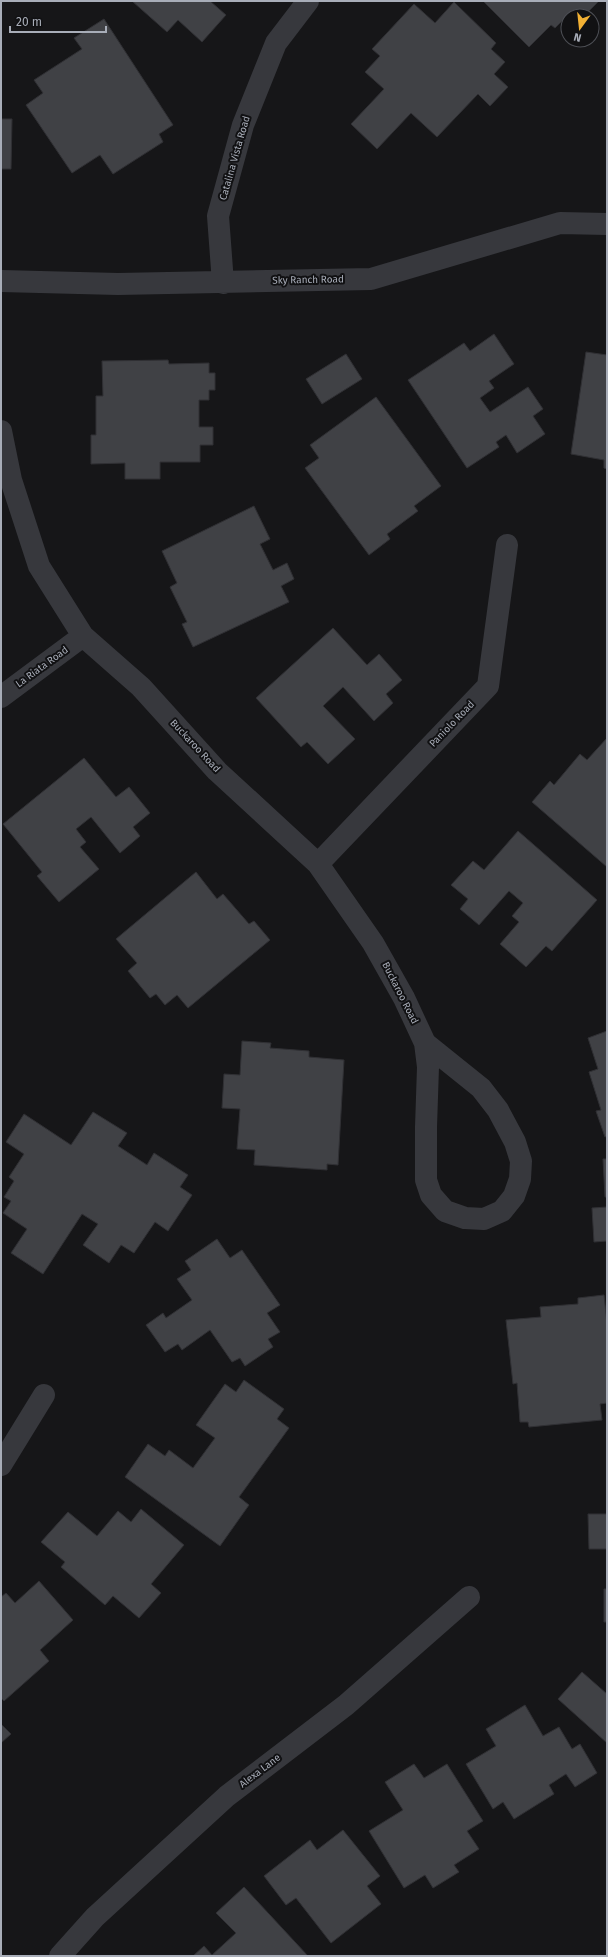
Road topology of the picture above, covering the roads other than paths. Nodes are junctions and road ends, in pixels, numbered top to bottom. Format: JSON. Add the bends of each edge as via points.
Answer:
{"nodes":[{"id":1,"x":308,"y":1,"type":"edge"},
{"id":2,"x":607,"y":224,"type":"edge"},
{"id":3,"x":1,"y":281,"type":"edge"},
{"id":4,"x":223,"y":282,"type":"junction"},
{"id":5,"x":1,"y":431,"type":"edge"},
{"id":6,"x":507,"y":546,"type":"dead end"},
{"id":7,"x":83,"y":636,"type":"junction"},
{"id":8,"x":1,"y":697,"type":"edge"},
{"id":9,"x":318,"y":864,"type":"junction"},
{"id":10,"x":424,"y":1043,"type":"junction"},
{"id":11,"x":44,"y":1395,"type":"dead end"},
{"id":12,"x":1,"y":1465,"type":"edge"},
{"id":13,"x":469,"y":1597,"type":"dead end"},
{"id":14,"x":60,"y":1956,"type":"edge"}],
"edges":[{"from":1,"to":4,"type":"street","name":"Catalina Vista Road","via":[[276,43],[243,125],[218,216]]},
{"from":2,"to":4,"type":"street","name":"Sky Ranch Road","via":[[560,223],[371,279]]},
{"from":3,"to":4,"type":"street","name":"Sky Ranch Road","via":[[118,284]]},
{"from":5,"to":7,"type":"street","name":"Buckaroo Road","via":[[11,480],[39,566]]},
{"from":6,"to":9,"type":"street","name":"Paniolo Road","via":[[488,686]]},
{"from":7,"to":8,"type":"street","name":"La Riata Road"},
{"from":7,"to":9,"type":"street","name":"Buckaroo Road","via":[[141,687],[217,771]]},
{"from":9,"to":10,"type":"street","name":"Buckaroo Road","via":[[373,943],[404,998]]},
{"from":10,"to":10,"type":"street","name":"Buckaroo Road","via":[[481,1088],[498,1110],[521,1162],[520,1179],[514,1196],[502,1211],[484,1219],[465,1218],[445,1211],[431,1195],[426,1180],[428,1067]]},
{"from":11,"to":12,"type":"street"},
{"from":13,"to":14,"type":"street","name":"Alexa Lane","via":[[346,1705],[227,1796],[96,1918]]}]}
